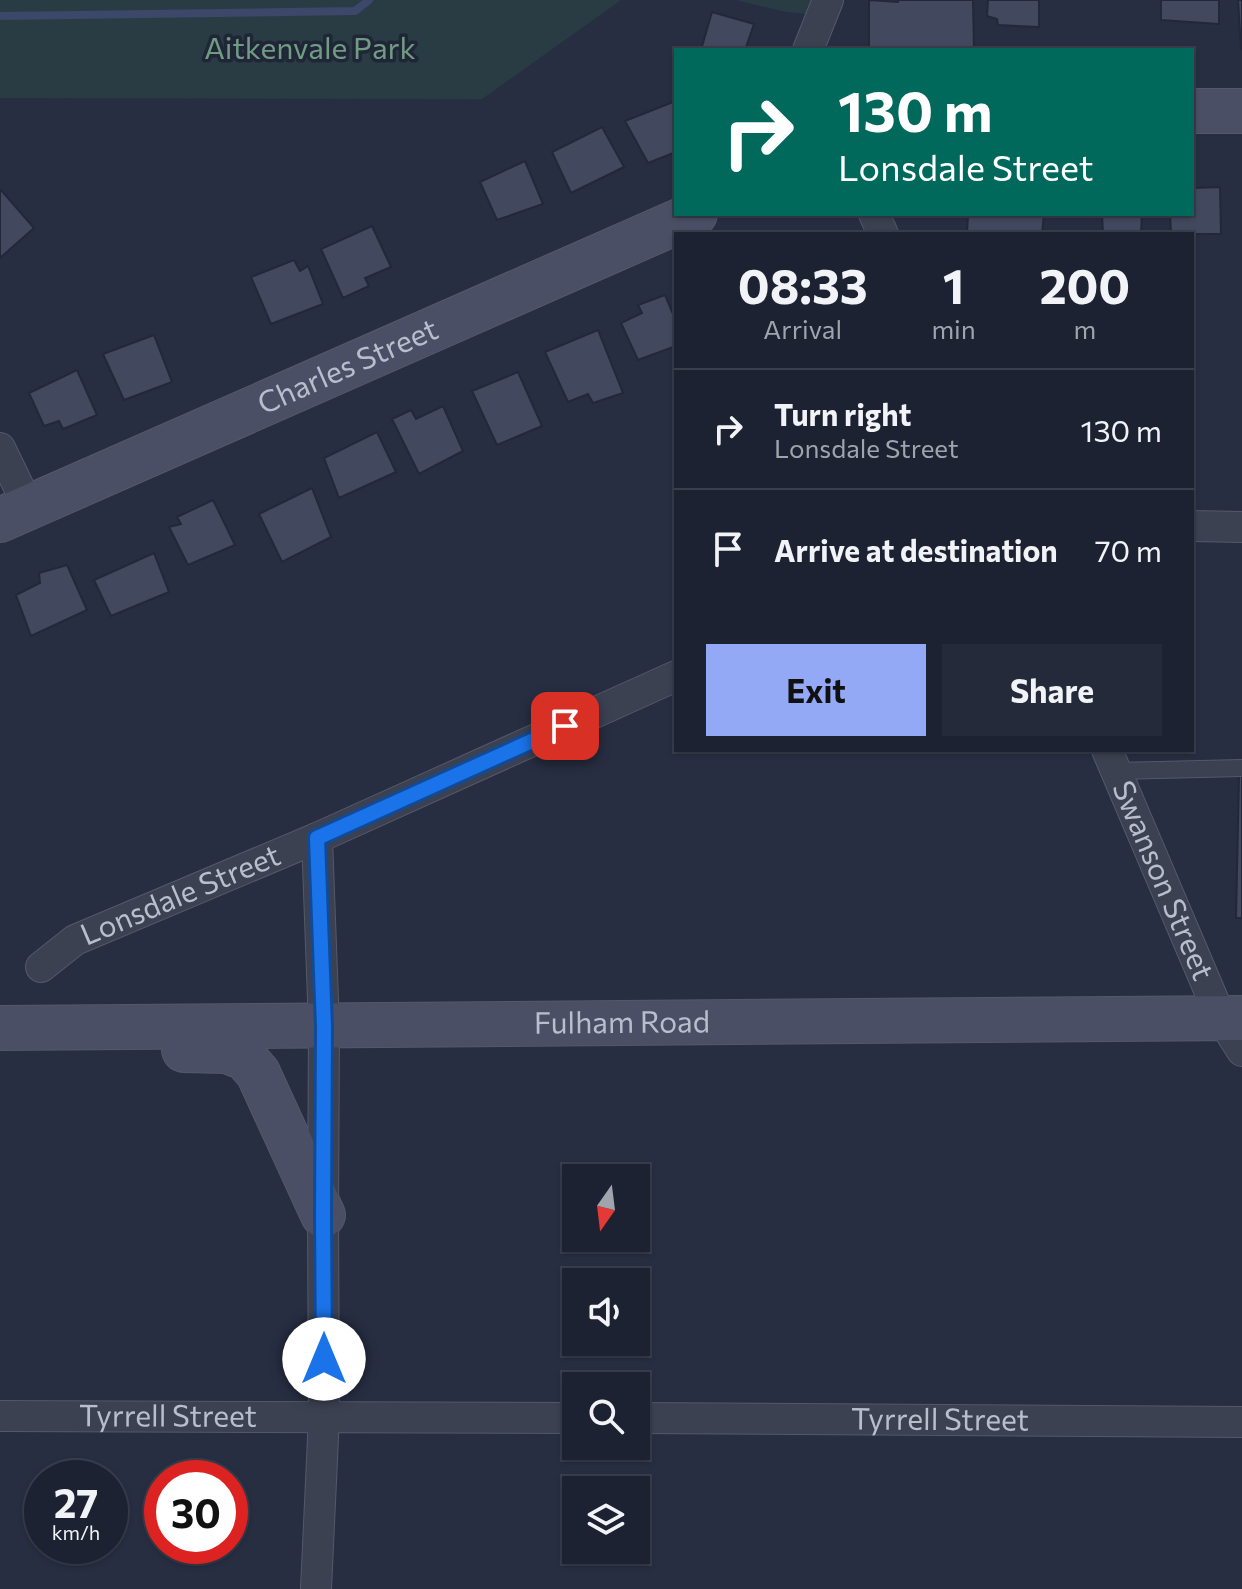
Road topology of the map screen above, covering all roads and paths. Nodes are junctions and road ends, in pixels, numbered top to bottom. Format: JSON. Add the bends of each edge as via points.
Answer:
{"nodes":[{"id":1,"x":828,"y":0,"type":"edge"},
{"id":2,"x":809,"y":48,"type":"edge"},
{"id":3,"x":1194,"y":111,"type":"edge"},
{"id":4,"x":1242,"y":111,"type":"edge"},
{"id":5,"x":690,"y":216,"type":"edge"},
{"id":6,"x":0,"y":448,"type":"edge"},
{"id":7,"x":14,"y":514,"type":"edge"},
{"id":8,"x":1194,"y":526,"type":"edge"},
{"id":9,"x":1242,"y":527,"type":"edge"},
{"id":10,"x":674,"y":677,"type":"edge"},
{"id":11,"x":1112,"y":760,"type":"edge"},
{"id":12,"x":1242,"y":768,"type":"edge"},
{"id":13,"x":317,"y":838,"type":"junction"},
{"id":14,"x":41,"y":967,"type":"dead end"},
{"id":15,"x":324,"y":1027,"type":"junction"},
{"id":16,"x":0,"y":1028,"type":"edge"},
{"id":17,"x":1235,"y":1029,"type":"edge"},
{"id":18,"x":0,"y":1044,"type":"edge"},
{"id":19,"x":323,"y":1215,"type":"junction"},
{"id":20,"x":0,"y":1416,"type":"edge"},
{"id":21,"x":324,"y":1416,"type":"junction"},
{"id":22,"x":562,"y":1418,"type":"edge"},
{"id":23,"x":650,"y":1418,"type":"edge"},
{"id":24,"x":1242,"y":1422,"type":"edge"},
{"id":25,"x":316,"y":1589,"type":"edge"}],
"edges":[{"from":1,"to":2,"type":"street"},
{"from":3,"to":4,"type":"street"},
{"from":5,"to":7,"type":"street","name":"Charles Street"},
{"from":6,"to":7,"type":"street"},
{"from":8,"to":9,"type":"street"},
{"from":10,"to":13,"type":"street","name":"Lonsdale Street"},
{"from":11,"to":12,"type":"lane"},
{"from":11,"to":17,"type":"street","name":"Swanson Street"},
{"from":13,"to":14,"type":"street","name":"Lonsdale Street","via":[[75,940]]},
{"from":13,"to":15,"type":"street"},
{"from":15,"to":16,"type":"street","name":"Fulham Road"},
{"from":15,"to":17,"type":"street","name":"Fulham Road"},
{"from":15,"to":19,"type":"street"},
{"from":18,"to":19,"type":"street","via":[[227,1051],[245,1058],[258,1073]]},
{"from":19,"to":21,"type":"street"},
{"from":20,"to":21,"type":"street","name":"Tyrrell Street"},
{"from":21,"to":22,"type":"street","name":"Tyrrell Street"},
{"from":21,"to":25,"type":"street"},
{"from":23,"to":24,"type":"street","name":"Tyrrell Street"}]}
